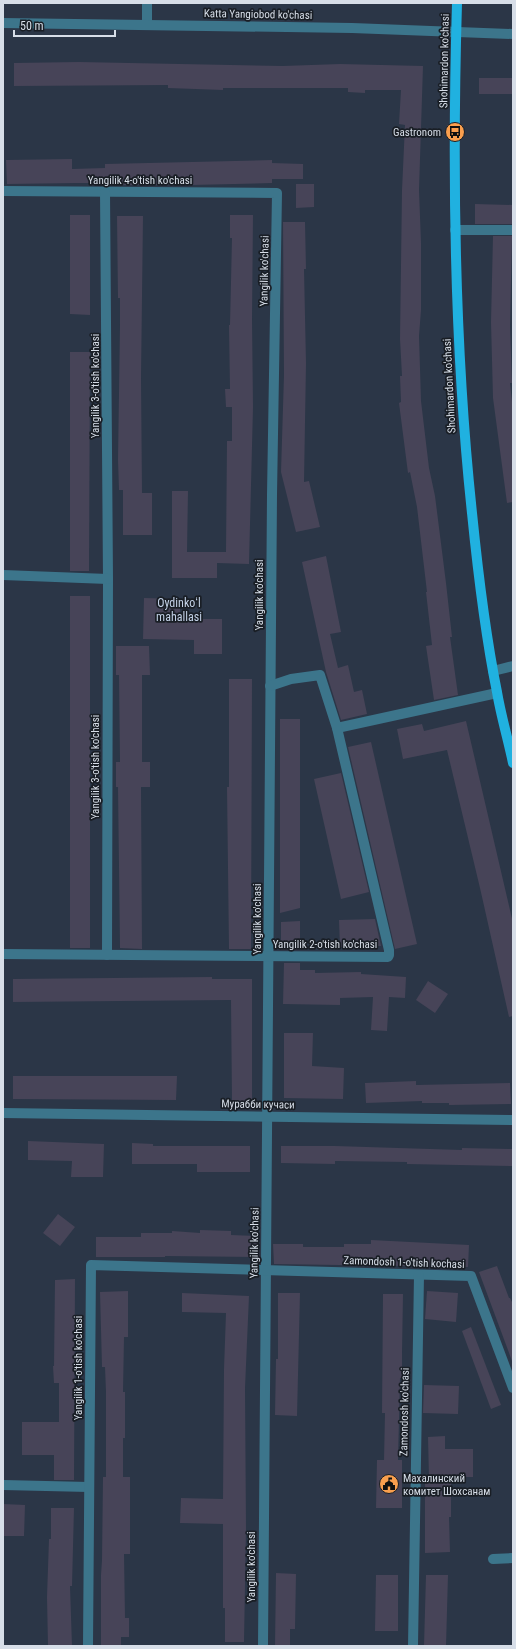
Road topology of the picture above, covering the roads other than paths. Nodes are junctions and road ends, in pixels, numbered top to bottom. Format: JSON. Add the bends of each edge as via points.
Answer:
{"nodes":[{"id":1,"x":147,"y":3,"type":"edge"},
{"id":2,"x":457,"y":3,"type":"edge"},
{"id":3,"x":3,"y":22,"type":"edge"},
{"id":4,"x":147,"y":24,"type":"junction"},
{"id":5,"x":456,"y":31,"type":"junction"},
{"id":6,"x":513,"y":34,"type":"edge"},
{"id":7,"x":3,"y":191,"type":"edge"},
{"id":8,"x":105,"y":192,"type":"junction"},
{"id":9,"x":277,"y":192,"type":"joint"},
{"id":10,"x":455,"y":230,"type":"junction"},
{"id":11,"x":513,"y":230,"type":"edge"},
{"id":12,"x":3,"y":575,"type":"edge"},
{"id":13,"x":108,"y":579,"type":"junction"},
{"id":14,"x":513,"y":666,"type":"edge"},
{"id":15,"x":493,"y":671,"type":"junction"},
{"id":16,"x":270,"y":686,"type":"junction"},
{"id":17,"x":497,"y":693,"type":"junction"},
{"id":18,"x":337,"y":728,"type":"junction"},
{"id":19,"x":513,"y":763,"type":"edge"},
{"id":20,"x":3,"y":954,"type":"edge"},
{"id":21,"x":107,"y":955,"type":"junction"},
{"id":22,"x":269,"y":956,"type":"junction"},
{"id":23,"x":3,"y":1113,"type":"edge"},
{"id":24,"x":267,"y":1116,"type":"junction"},
{"id":25,"x":513,"y":1120,"type":"edge"},
{"id":26,"x":266,"y":1271,"type":"junction"},
{"id":27,"x":418,"y":1275,"type":"junction"},
{"id":28,"x":513,"y":1388,"type":"edge"},
{"id":29,"x":3,"y":1485,"type":"edge"},
{"id":30,"x":89,"y":1487,"type":"junction"},
{"id":31,"x":493,"y":1558,"type":"dead end"},
{"id":32,"x":513,"y":1558,"type":"edge"},
{"id":33,"x":88,"y":1646,"type":"edge"},
{"id":34,"x":263,"y":1646,"type":"edge"},
{"id":35,"x":413,"y":1646,"type":"edge"}],
"edges":[{"from":1,"to":4,"type":"street"},
{"from":2,"to":5,"type":"main road","name":"Shohimardon ko'chasi"},
{"from":3,"to":4,"type":"street","name":"Katta Yangiobod ko'chasi"},
{"from":4,"to":5,"type":"street","name":"Katta Yangiobod ko'chasi"},
{"from":5,"to":6,"type":"street","name":"Katta Yangiobod ko'chasi"},
{"from":5,"to":10,"type":"main road","name":"Shohimardon ko'chasi"},
{"from":7,"to":8,"type":"street","name":"Yangilik 4-o'tish ko'chasi"},
{"from":8,"to":9,"type":"street","name":"Yangilik 4-o'tish ko'chasi"},
{"from":8,"to":13,"type":"street","name":"Yangilik 3-o'tish ko'chasi"},
{"from":9,"to":16,"type":"street","name":"Yangilik ko'chasi"},
{"from":10,"to":11,"type":"street"},
{"from":10,"to":15,"type":"main road","name":"Shohimardon ko'chasi","via":[[460,386],[466,458],[482,602]]},
{"from":12,"to":13,"type":"street"},
{"from":13,"to":21,"type":"street","name":"Yangilik 3-o'tish ko'chasi"},
{"from":14,"to":15,"type":"street"},
{"from":15,"to":17,"type":"main road","name":"Shohimardon ko'chasi"},
{"from":16,"to":18,"type":"street","name":"Yangilik 2-o'tish ko'chasi","via":[[291,679],[320,675]]},
{"from":16,"to":22,"type":"street","name":"Yangilik ko'chasi"},
{"from":17,"to":18,"type":"street"},
{"from":17,"to":19,"type":"main road","name":"Shohimardon ko'chasi"},
{"from":18,"to":22,"type":"street","name":"Yangilik 2-o'tish ko'chasi","via":[[390,955]]},
{"from":20,"to":21,"type":"street","name":"Yangilik 2-o'tish ko'chasi"},
{"from":21,"to":22,"type":"street","name":"Yangilik 2-o'tish ko'chasi"},
{"from":22,"to":24,"type":"street","name":"Yangilik ko'chasi"},
{"from":23,"to":24,"type":"street","name":"Мурабби кучаси"},
{"from":24,"to":25,"type":"street","name":"Мурабби кучаси"},
{"from":24,"to":26,"type":"street","name":"Yangilik ko'chasi"},
{"from":26,"to":27,"type":"street","name":"Zamondosh 1-o'tish kochasi"},
{"from":26,"to":30,"type":"street","name":"Yangilik 1-o'tish ko'chasi","via":[[91,1265]]},
{"from":26,"to":34,"type":"street","name":"Yangilik ko'chasi"},
{"from":27,"to":28,"type":"street","name":"Zamondosh 1-o'tish kochasi","via":[[473,1278]]},
{"from":27,"to":35,"type":"street","name":"Zamondosh ko'chasi"},
{"from":29,"to":30,"type":"street"},
{"from":30,"to":33,"type":"street","name":"Yangilik 1-o'tish ko'chasi"},
{"from":31,"to":32,"type":"street"}]}
